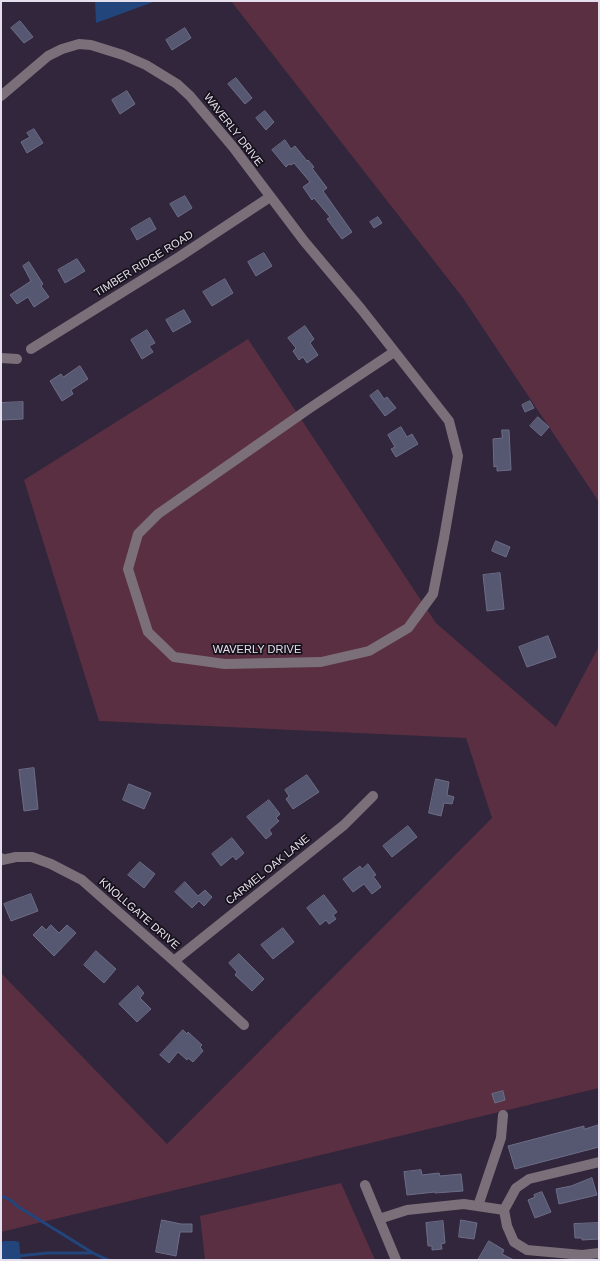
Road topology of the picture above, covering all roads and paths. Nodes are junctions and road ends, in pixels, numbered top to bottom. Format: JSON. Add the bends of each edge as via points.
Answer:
{"nodes":[{"id":1,"x":1,"y":96,"type":"edge"},
{"id":2,"x":270,"y":197,"type":"junction"},
{"id":3,"x":31,"y":349,"type":"dead end"},
{"id":4,"x":394,"y":352,"type":"junction"},
{"id":5,"x":1,"y":358,"type":"edge"},
{"id":6,"x":17,"y":359,"type":"dead end"},
{"id":7,"x":373,"y":796,"type":"dead end"},
{"id":8,"x":1,"y":859,"type":"edge"},
{"id":9,"x":174,"y":961,"type":"junction"},
{"id":10,"x":244,"y":1025,"type":"dead end"},
{"id":11,"x":503,"y":1115,"type":"dead end"},
{"id":12,"x":599,"y":1162,"type":"edge"},
{"id":13,"x":365,"y":1186,"type":"dead end"},
{"id":14,"x":478,"y":1206,"type":"junction"},
{"id":15,"x":504,"y":1210,"type":"junction"},
{"id":16,"x":379,"y":1219,"type":"junction"},
{"id":17,"x":599,"y":1254,"type":"edge"},
{"id":18,"x":396,"y":1260,"type":"edge"}],
"edges":[{"from":1,"to":2,"type":"street","name":"WAVERLY DRIVE","via":[[48,56],[62,48],[79,44],[91,45],[123,56],[161,73],[190,96],[233,147]]},
{"from":2,"to":3,"type":"street","name":"TIMBER RIDGE ROAD"},
{"from":2,"to":4,"type":"street","name":"WAVERLY DRIVE"},
{"from":4,"to":4,"type":"street","name":"WAVERLY DRIVE","via":[[449,421],[458,456],[433,594],[408,628],[369,651],[321,662],[225,664],[174,657],[148,632],[128,569],[138,534],[164,509]]},
{"from":5,"to":6,"type":"street"},
{"from":7,"to":9,"type":"street","name":"CARMEL OAK LANE","via":[[344,825]]},
{"from":8,"to":9,"type":"street","name":"KNOLLGATE DRIVE","via":[[32,857],[82,880]]},
{"from":9,"to":10,"type":"street","name":"KNOLLGATE DRIVE"},
{"from":11,"to":14,"type":"street","via":[[501,1138]]},
{"from":12,"to":15,"type":"street","via":[[529,1179],[516,1188]]},
{"from":13,"to":16,"type":"street"},
{"from":14,"to":15,"type":"street"},
{"from":14,"to":16,"type":"street","via":[[464,1204],[407,1210]]},
{"from":15,"to":17,"type":"street","via":[[514,1242],[527,1250]]},
{"from":16,"to":18,"type":"street"}]}
